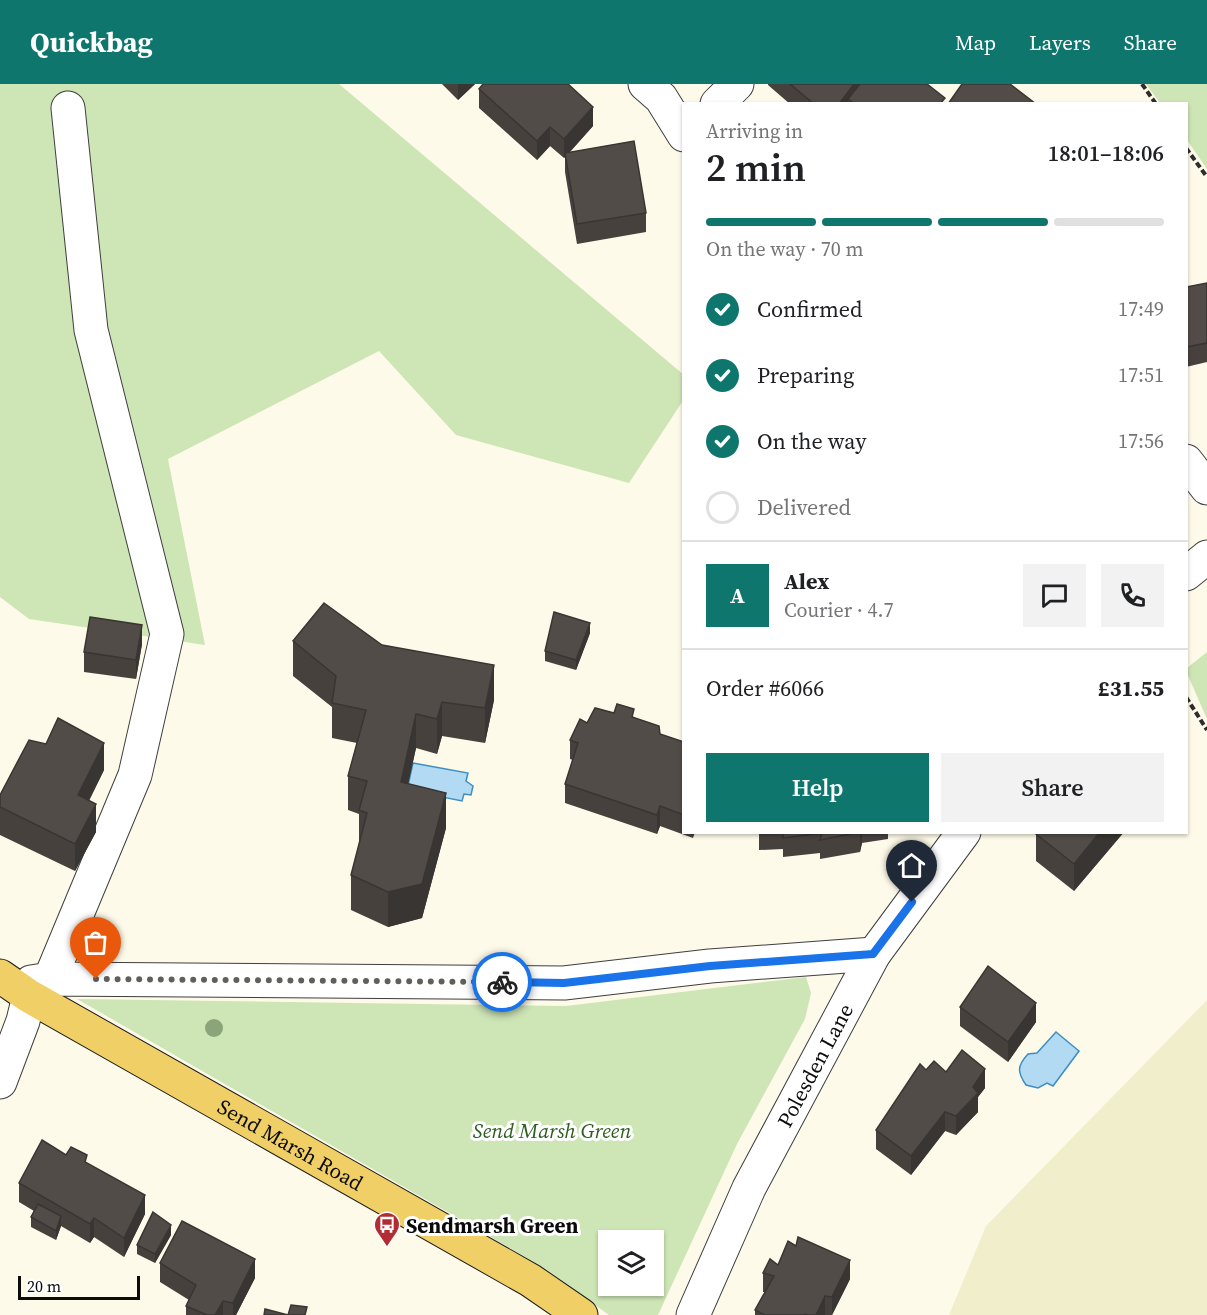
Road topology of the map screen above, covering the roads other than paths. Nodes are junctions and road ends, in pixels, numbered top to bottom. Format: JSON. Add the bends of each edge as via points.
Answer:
{"nodes":[{"id":1,"x":645,"y":84,"type":"edge"},
{"id":2,"x":737,"y":84,"type":"edge"},
{"id":3,"x":719,"y":102,"type":"edge"},
{"id":4,"x":68,"y":108,"type":"dead end"},
{"id":5,"x":682,"y":132,"type":"edge"},
{"id":6,"x":1188,"y":464,"type":"edge"},
{"id":7,"x":1207,"y":488,"type":"edge"},
{"id":8,"x":1207,"y":557,"type":"edge"},
{"id":9,"x":1188,"y":572,"type":"edge"},
{"id":10,"x":963,"y":834,"type":"edge"},
{"id":11,"x":873,"y":954,"type":"junction"},
{"id":12,"x":23,"y":984,"type":"edge"},
{"id":13,"x":0,"y":1082,"type":"edge"},
{"id":14,"x":580,"y":1315,"type":"edge"},
{"id":15,"x":693,"y":1315,"type":"edge"}],
"edges":[{"from":1,"to":5,"type":"street","via":[[661,98]]},
{"from":2,"to":3,"type":"street"},
{"from":4,"to":12,"type":"street","via":[[91,330],[167,634],[135,775]]},
{"from":6,"to":7,"type":"street"},
{"from":8,"to":9,"type":"street"},
{"from":10,"to":11,"type":"street","name":"Polesden Lane"},
{"from":11,"to":12,"type":"street","via":[[710,966],[564,983]]},
{"from":11,"to":15,"type":"street","name":"Polesden Lane","via":[[749,1188]]},
{"from":12,"to":13,"type":"street","via":[[23,1021]]},
{"from":12,"to":14,"type":"main road","name":"Send Marsh Road","via":[[530,1280]]}]}
